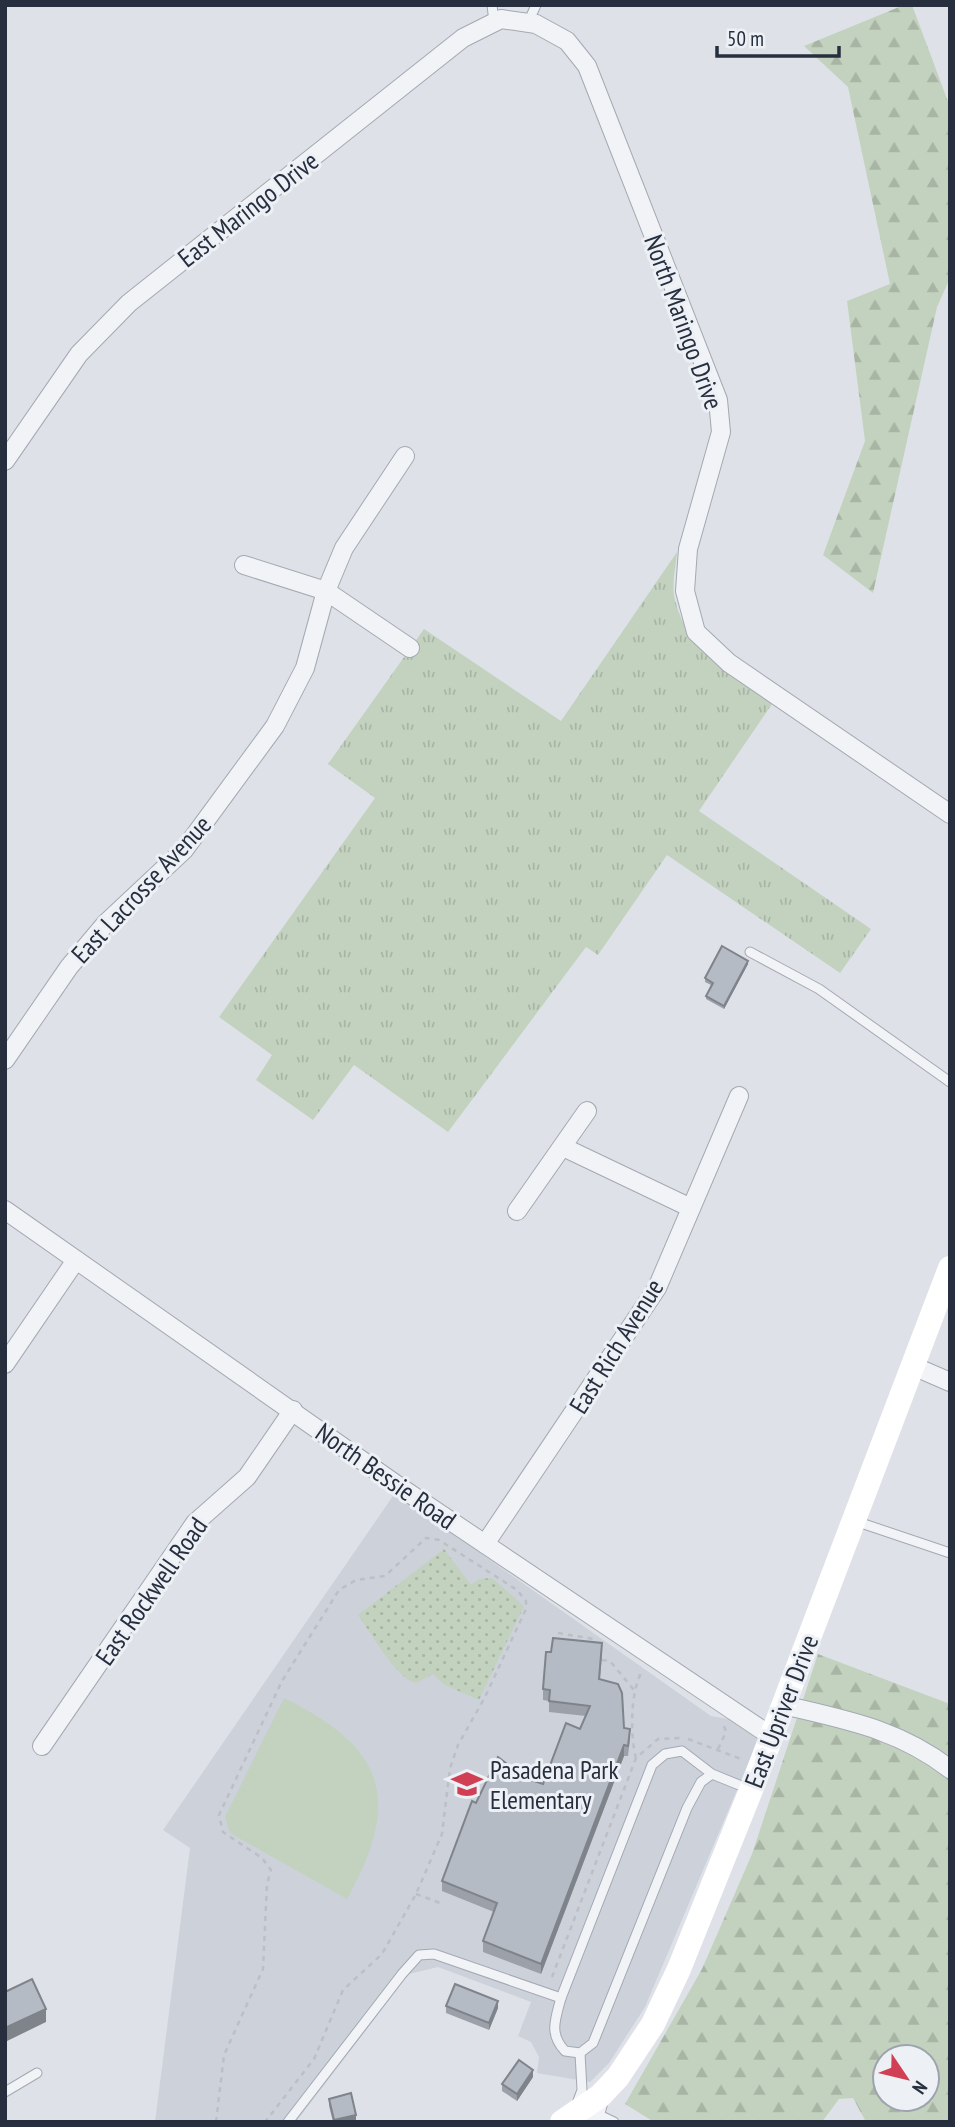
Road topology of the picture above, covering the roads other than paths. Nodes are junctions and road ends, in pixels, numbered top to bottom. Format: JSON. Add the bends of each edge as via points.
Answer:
{"nodes":[{"id":1,"x":536,"y":5,"type":"edge"},
{"id":2,"x":493,"y":14,"type":"edge"},
{"id":3,"x":532,"y":23,"type":"junction"},
{"id":4,"x":405,"y":456,"type":"dead end"},
{"id":5,"x":5,"y":461,"type":"edge"},
{"id":6,"x":244,"y":565,"type":"dead end"},
{"id":7,"x":326,"y":591,"type":"junction"},
{"id":8,"x":410,"y":648,"type":"dead end"},
{"id":9,"x":950,"y":814,"type":"edge"},
{"id":10,"x":750,"y":952,"type":"dead end"},
{"id":11,"x":5,"y":1060,"type":"edge"},
{"id":12,"x":950,"y":1082,"type":"edge"},
{"id":13,"x":739,"y":1096,"type":"dead end"},
{"id":14,"x":587,"y":1111,"type":"dead end"},
{"id":15,"x":562,"y":1147,"type":"junction"},
{"id":16,"x":691,"y":1208,"type":"junction"},
{"id":17,"x":5,"y":1210,"type":"edge"},
{"id":18,"x":517,"y":1211,"type":"dead end"},
{"id":19,"x":76,"y":1260,"type":"junction"},
{"id":20,"x":950,"y":1268,"type":"edge"},
{"id":21,"x":5,"y":1364,"type":"edge"},
{"id":22,"x":913,"y":1366,"type":"junction"},
{"id":23,"x":950,"y":1381,"type":"edge"},
{"id":24,"x":293,"y":1410,"type":"junction"},
{"id":25,"x":854,"y":1520,"type":"junction"},
{"id":26,"x":485,"y":1544,"type":"junction"},
{"id":27,"x":950,"y":1553,"type":"edge"},
{"id":28,"x":783,"y":1705,"type":"junction"},
{"id":29,"x":771,"y":1736,"type":"junction"},
{"id":30,"x":42,"y":1746,"type":"dead end"},
{"id":31,"x":950,"y":1769,"type":"edge"},
{"id":32,"x":712,"y":1773,"type":"junction"},
{"id":33,"x":751,"y":1790,"type":"junction"},
{"id":34,"x":561,"y":1998,"type":"junction"},
{"id":35,"x":580,"y":2053,"type":"junction"},
{"id":36,"x":37,"y":2073,"type":"dead end"},
{"id":37,"x":5,"y":2092,"type":"edge"},
{"id":38,"x":585,"y":2113,"type":"edge"},
{"id":39,"x":288,"y":2122,"type":"edge"},
{"id":40,"x":614,"y":2122,"type":"edge"}],
"edges":[{"from":1,"to":3,"type":"lane"},
{"from":2,"to":3,"type":"street","name":"East Maringo Drive"},
{"from":2,"to":5,"type":"street","name":"East Maringo Drive","via":[[129,303],[79,354]]},
{"from":3,"to":9,"type":"street","name":"North Maringo Drive","via":[[567,41],[587,66],[718,400],[721,432],[688,549],[684,592],[696,632],[729,663]]},
{"from":4,"to":7,"type":"street","name":"East Lacrosse Avenue","via":[[344,548]]},
{"from":6,"to":7,"type":"street"},
{"from":7,"to":8,"type":"street"},
{"from":7,"to":11,"type":"street","name":"East Lacrosse Avenue","via":[[306,668],[275,726],[184,850],[106,923],[69,967]]},
{"from":10,"to":12,"type":"lane","via":[[819,989]]},
{"from":13,"to":16,"type":"street","name":"East Rich Avenue"},
{"from":14,"to":15,"type":"street"},
{"from":15,"to":16,"type":"street"},
{"from":15,"to":18,"type":"street"},
{"from":16,"to":26,"type":"street","name":"East Rich Avenue","via":[[657,1288]]},
{"from":17,"to":19,"type":"street","name":"North Bessie Road"},
{"from":19,"to":21,"type":"street"},
{"from":19,"to":24,"type":"street","name":"North Bessie Road"},
{"from":20,"to":22,"type":"main road","name":"East Upriver Drive"},
{"from":22,"to":23,"type":"street"},
{"from":22,"to":25,"type":"main road","name":"East Upriver Drive"},
{"from":24,"to":26,"type":"street","name":"North Bessie Road"},
{"from":24,"to":30,"type":"street","name":"East Rockwell Road","via":[[247,1477],[195,1523]]},
{"from":25,"to":27,"type":"lane"},
{"from":25,"to":28,"type":"main road","name":"East Upriver Drive"},
{"from":26,"to":29,"type":"street","name":"North Bessie Road"},
{"from":28,"to":29,"type":"main road","name":"East Upriver Drive"},
{"from":28,"to":31,"type":"street","via":[[880,1728],[922,1747]]},
{"from":29,"to":33,"type":"main road","name":"East Upriver Drive"},
{"from":32,"to":33,"type":"lane"},
{"from":32,"to":34,"type":"lane","via":[[682,1751],[665,1754],[652,1765]]},
{"from":32,"to":35,"type":"lane","via":[[701,1782],[687,1808],[601,2026],[593,2043]]},
{"from":33,"to":38,"type":"main road","name":"East Upriver Drive","via":[[710,1897],[653,2024],[624,2069]]},
{"from":34,"to":35,"type":"lane","via":[[553,2027],[556,2041],[565,2051]]},
{"from":34,"to":39,"type":"lane","via":[[445,1957],[419,1955]]},
{"from":35,"to":38,"type":"lane"},
{"from":36,"to":37,"type":"lane"},
{"from":38,"to":40,"type":"lane"}]}
